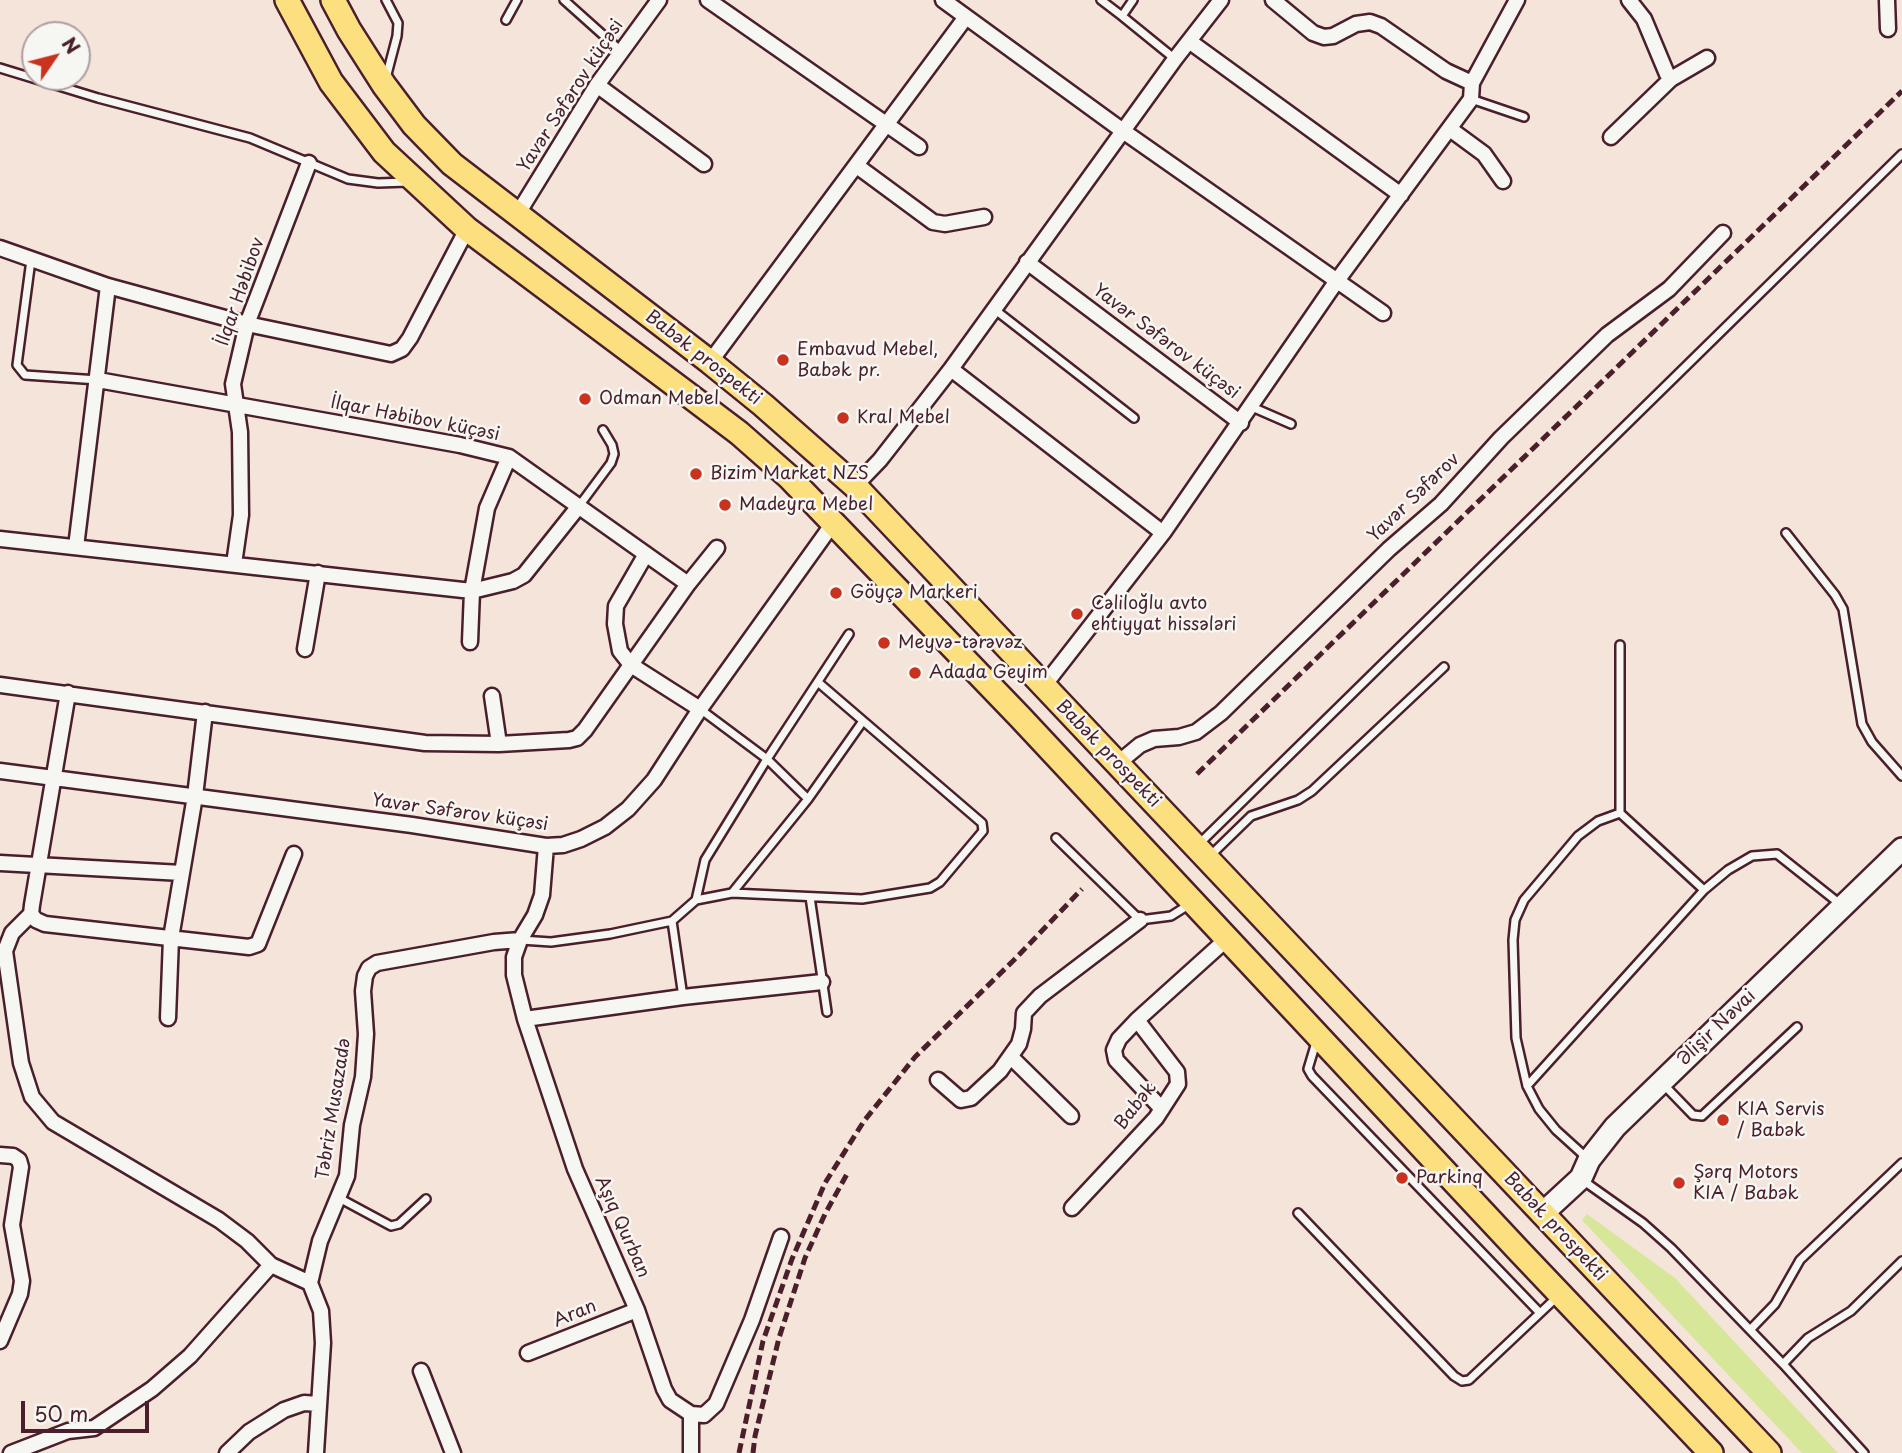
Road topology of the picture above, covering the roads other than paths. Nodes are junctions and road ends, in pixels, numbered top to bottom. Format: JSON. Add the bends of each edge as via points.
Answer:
{"nodes":[{"id":1,"x":287,"y":0,"type":"edge"},
{"id":2,"x":333,"y":0,"type":"edge"},
{"id":3,"x":386,"y":0,"type":"edge"},
{"id":4,"x":517,"y":0,"type":"edge"},
{"id":5,"x":565,"y":0,"type":"edge"},
{"id":6,"x":659,"y":0,"type":"edge"},
{"id":7,"x":709,"y":0,"type":"edge"},
{"id":8,"x":943,"y":0,"type":"edge"},
{"id":9,"x":1101,"y":0,"type":"edge"},
{"id":10,"x":1133,"y":0,"type":"edge"},
{"id":11,"x":1221,"y":0,"type":"edge"},
{"id":12,"x":1273,"y":0,"type":"edge"},
{"id":13,"x":1517,"y":0,"type":"edge"},
{"id":14,"x":1629,"y":0,"type":"edge"},
{"id":15,"x":1887,"y":0,"type":"edge"},
{"id":16,"x":1122,"y":16,"type":"junction"},
{"id":17,"x":966,"y":17,"type":"junction"},
{"id":18,"x":506,"y":20,"type":"dead end"},
{"id":19,"x":1888,"y":29,"type":"dead end"},
{"id":20,"x":1189,"y":41,"type":"junction"},
{"id":21,"x":621,"y":51,"type":"junction"},
{"id":22,"x":1175,"y":58,"type":"junction"},
{"id":23,"x":1707,"y":58,"type":"dead end"},
{"id":24,"x":0,"y":68,"type":"edge"},
{"id":25,"x":1671,"y":79,"type":"junction"},
{"id":26,"x":1472,"y":83,"type":"junction"},
{"id":27,"x":384,"y":85,"type":"junction"},
{"id":28,"x":597,"y":85,"type":"junction"},
{"id":29,"x":1471,"y":99,"type":"junction"},
{"id":30,"x":1524,"y":117,"type":"dead end"},
{"id":31,"x":886,"y":123,"type":"junction"},
{"id":32,"x":1450,"y":129,"type":"junction"},
{"id":33,"x":1123,"y":131,"type":"junction"},
{"id":34,"x":1611,"y":137,"type":"dead end"},
{"id":35,"x":919,"y":147,"type":"dead end"},
{"id":36,"x":1902,"y":154,"type":"edge"},
{"id":37,"x":310,"y":163,"type":"junction"},
{"id":38,"x":705,"y":164,"type":"dead end"},
{"id":39,"x":857,"y":166,"type":"junction"},
{"id":40,"x":1503,"y":181,"type":"dead end"},
{"id":41,"x":414,"y":182,"type":"junction"},
{"id":42,"x":1401,"y":195,"type":"junction"},
{"id":43,"x":517,"y":215,"type":"junction"},
{"id":44,"x":984,"y":217,"type":"dead end"},
{"id":45,"x":467,"y":229,"type":"junction"},
{"id":46,"x":1723,"y":233,"type":"dead end"},
{"id":47,"x":0,"y":248,"type":"edge"},
{"id":48,"x":31,"y":260,"type":"junction"},
{"id":49,"x":1027,"y":262,"type":"junction"},
{"id":50,"x":1336,"y":282,"type":"junction"},
{"id":51,"x":108,"y":286,"type":"junction"},
{"id":52,"x":994,"y":309,"type":"junction"},
{"id":53,"x":1383,"y":313,"type":"dead end"},
{"id":54,"x":247,"y":324,"type":"junction"},
{"id":55,"x":710,"y":362,"type":"junction"},
{"id":56,"x":951,"y":369,"type":"junction"},
{"id":57,"x":98,"y":380,"type":"junction"},
{"id":58,"x":236,"y":405,"type":"junction"},
{"id":59,"x":1252,"y":407,"type":"junction"},
{"id":60,"x":1134,"y":418,"type":"dead end"},
{"id":61,"x":1241,"y":423,"type":"junction"},
{"id":62,"x":1291,"y":424,"type":"dead end"},
{"id":63,"x":603,"y":430,"type":"dead end"},
{"id":64,"x":509,"y":457,"type":"junction"},
{"id":65,"x":855,"y":486,"type":"junction"},
{"id":66,"x":579,"y":506,"type":"junction"},
{"id":67,"x":834,"y":522,"type":"junction"},
{"id":68,"x":1163,"y":533,"type":"junction"},
{"id":69,"x":1786,"y":533,"type":"dead end"},
{"id":70,"x":0,"y":539,"type":"edge"},
{"id":71,"x":76,"y":547,"type":"junction"},
{"id":72,"x":717,"y":548,"type":"dead end"},
{"id":73,"x":646,"y":554,"type":"junction"},
{"id":74,"x":234,"y":564,"type":"junction"},
{"id":75,"x":318,"y":573,"type":"junction"},
{"id":76,"x":688,"y":584,"type":"junction"},
{"id":77,"x":472,"y":592,"type":"junction"},
{"id":78,"x":849,"y":634,"type":"dead end"},
{"id":79,"x":470,"y":642,"type":"dead end"},
{"id":80,"x":1620,"y":645,"type":"dead end"},
{"id":81,"x":306,"y":649,"type":"dead end"},
{"id":82,"x":631,"y":665,"type":"junction"},
{"id":83,"x":1444,"y":667,"type":"dead end"},
{"id":84,"x":819,"y":682,"type":"junction"},
{"id":85,"x":0,"y":685,"type":"edge"},
{"id":86,"x":1043,"y":687,"type":"junction"},
{"id":87,"x":68,"y":693,"type":"junction"},
{"id":88,"x":492,"y":696,"type":"dead end"},
{"id":89,"x":700,"y":709,"type":"junction"},
{"id":90,"x":205,"y":712,"type":"junction"},
{"id":91,"x":863,"y":721,"type":"junction"},
{"id":92,"x":499,"y":744,"type":"junction"},
{"id":93,"x":767,"y":759,"type":"junction"},
{"id":94,"x":1117,"y":764,"type":"junction"},
{"id":95,"x":0,"y":771,"type":"edge"},
{"id":96,"x":1902,"y":776,"type":"edge"},
{"id":97,"x":52,"y":778,"type":"junction"},
{"id":98,"x":195,"y":796,"type":"junction"},
{"id":99,"x":808,"y":799,"type":"junction"},
{"id":100,"x":1620,"y":813,"type":"junction"},
{"id":101,"x":1056,"y":838,"type":"dead end"},
{"id":102,"x":546,"y":846,"type":"junction"},
{"id":103,"x":1902,"y":849,"type":"edge"},
{"id":104,"x":1202,"y":852,"type":"junction"},
{"id":105,"x":293,"y":854,"type":"dead end"},
{"id":106,"x":0,"y":863,"type":"edge"},
{"id":107,"x":38,"y":866,"type":"junction"},
{"id":108,"x":182,"y":873,"type":"junction"},
{"id":109,"x":1704,"y":890,"type":"junction"},
{"id":110,"x":732,"y":893,"type":"junction"},
{"id":111,"x":810,"y":897,"type":"junction"},
{"id":112,"x":696,"y":900,"type":"junction"},
{"id":113,"x":1194,"y":901,"type":"junction"},
{"id":114,"x":1843,"y":906,"type":"junction"},
{"id":115,"x":31,"y":914,"type":"junction"},
{"id":116,"x":1140,"y":920,"type":"junction"},
{"id":117,"x":672,"y":921,"type":"junction"},
{"id":118,"x":171,"y":938,"type":"junction"},
{"id":119,"x":1228,"y":938,"type":"junction"},
{"id":120,"x":520,"y":940,"type":"junction"},
{"id":121,"x":2,"y":951,"type":"edge"},
{"id":122,"x":822,"y":982,"type":"junction"},
{"id":123,"x":683,"y":997,"type":"junction"},
{"id":124,"x":827,"y":1012,"type":"dead end"},
{"id":125,"x":168,"y":1018,"type":"dead end"},
{"id":126,"x":525,"y":1019,"type":"junction"},
{"id":127,"x":1137,"y":1020,"type":"junction"},
{"id":128,"x":1797,"y":1027,"type":"dead end"},
{"id":129,"x":1318,"y":1035,"type":"junction"},
{"id":130,"x":1011,"y":1057,"type":"junction"},
{"id":131,"x":938,"y":1080,"type":"dead end"},
{"id":132,"x":1661,"y":1082,"type":"junction"},
{"id":133,"x":1527,"y":1086,"type":"junction"},
{"id":134,"x":1161,"y":1109,"type":"junction"},
{"id":135,"x":1071,"y":1116,"type":"dead end"},
{"id":136,"x":0,"y":1155,"type":"edge"},
{"id":137,"x":1902,"y":1163,"type":"edge"},
{"id":138,"x":1585,"y":1169,"type":"junction"},
{"id":139,"x":339,"y":1198,"type":"junction"},
{"id":140,"x":426,"y":1199,"type":"dead end"},
{"id":141,"x":1072,"y":1209,"type":"dead end"},
{"id":142,"x":1298,"y":1213,"type":"dead end"},
{"id":143,"x":1542,"y":1214,"type":"junction"},
{"id":144,"x":781,"y":1237,"type":"dead end"},
{"id":145,"x":1902,"y":1261,"type":"edge"},
{"id":146,"x":271,"y":1265,"type":"junction"},
{"id":147,"x":310,"y":1283,"type":"junction"},
{"id":148,"x":1560,"y":1294,"type":"junction"},
{"id":149,"x":637,"y":1310,"type":"junction"},
{"id":150,"x":1540,"y":1313,"type":"junction"},
{"id":151,"x":1750,"y":1330,"type":"junction"},
{"id":152,"x":0,"y":1341,"type":"edge"},
{"id":153,"x":528,"y":1353,"type":"dead end"},
{"id":154,"x":1783,"y":1364,"type":"junction"},
{"id":155,"x":421,"y":1371,"type":"dead end"},
{"id":156,"x":319,"y":1404,"type":"junction"},
{"id":157,"x":691,"y":1414,"type":"junction"},
{"id":158,"x":11,"y":1453,"type":"edge"},
{"id":159,"x":227,"y":1453,"type":"edge"},
{"id":160,"x":316,"y":1453,"type":"edge"},
{"id":161,"x":453,"y":1453,"type":"edge"},
{"id":162,"x":691,"y":1453,"type":"edge"},
{"id":163,"x":1711,"y":1453,"type":"edge"},
{"id":164,"x":1769,"y":1453,"type":"edge"},
{"id":165,"x":1864,"y":1453,"type":"edge"}],
"edges":[{"from":1,"to":41,"type":"main road","via":[[352,112]]},
{"from":2,"to":27,"type":"main road","name":"Babək prospekti"},
{"from":3,"to":27,"type":"lane","via":[[398,23]]},
{"from":4,"to":18,"type":"lane"},
{"from":5,"to":21,"type":"lane"},
{"from":6,"to":21,"type":"street","name":"Yavər Səfərov küçəsi"},
{"from":7,"to":31,"type":"street"},
{"from":8,"to":17,"type":"street"},
{"from":9,"to":16,"type":"lane"},
{"from":10,"to":16,"type":"lane"},
{"from":11,"to":20,"type":"street"},
{"from":12,"to":26,"type":"street","via":[[1324,37],[1356,24],[1381,26],[1446,71]]},
{"from":13,"to":26,"type":"street"},
{"from":14,"to":25,"type":"street","via":[[1644,19]]},
{"from":15,"to":19,"type":"street"},
{"from":16,"to":22,"type":"lane"},
{"from":17,"to":31,"type":"street"},
{"from":17,"to":33,"type":"street"},
{"from":20,"to":22,"type":"street"},
{"from":20,"to":42,"type":"street"},
{"from":21,"to":28,"type":"street","name":"Yavər Səfərov küçəsi"},
{"from":22,"to":33,"type":"street"},
{"from":23,"to":25,"type":"street"},
{"from":24,"to":37,"type":"lane","via":[[250,138]]},
{"from":25,"to":34,"type":"street"},
{"from":26,"to":29,"type":"street"},
{"from":27,"to":43,"type":"main road","name":"Babək prospekti","via":[[452,164]]},
{"from":28,"to":38,"type":"street"},
{"from":28,"to":43,"type":"street","name":"Yavər Səfərov küçəsi"},
{"from":29,"to":30,"type":"lane"},
{"from":29,"to":32,"type":"street"},
{"from":31,"to":35,"type":"street"},
{"from":31,"to":39,"type":"street"},
{"from":32,"to":40,"type":"street","via":[[1483,154]]},
{"from":32,"to":42,"type":"street"},
{"from":33,"to":49,"type":"street"},
{"from":33,"to":50,"type":"street"},
{"from":36,"to":104,"type":"lane"},
{"from":37,"to":41,"type":"lane","via":[[348,179]]},
{"from":37,"to":54,"type":"street","name":"İlqar Həbibov"},
{"from":39,"to":44,"type":"street","via":[[933,222]]},
{"from":39,"to":55,"type":"street"},
{"from":41,"to":45,"type":"main road"},
{"from":42,"to":50,"type":"street"},
{"from":43,"to":55,"type":"main road","name":"Babək prospekti"},
{"from":45,"to":54,"type":"street","via":[[402,349],[391,354]]},
{"from":45,"to":67,"type":"main road","via":[[738,433]]},
{"from":46,"to":94,"type":"street","name":"Yavər Səfərov","via":[[1669,289],[1606,335],[1440,504],[1221,713],[1196,732],[1140,745]]},
{"from":47,"to":48,"type":"street"},
{"from":48,"to":51,"type":"street"},
{"from":48,"to":57,"type":"lane","via":[[17,365],[25,375]]},
{"from":49,"to":52,"type":"street"},
{"from":49,"to":61,"type":"street","name":"Yavər Səfərov küçəsi"},
{"from":50,"to":53,"type":"street"},
{"from":50,"to":59,"type":"street"},
{"from":51,"to":54,"type":"street"},
{"from":51,"to":57,"type":"street"},
{"from":52,"to":56,"type":"street"},
{"from":52,"to":60,"type":"lane"},
{"from":54,"to":58,"type":"street","name":"İlqar Həbibov","via":[[233,384]]},
{"from":55,"to":65,"type":"main road","name":"Babək prospekti"},
{"from":56,"to":65,"type":"street"},
{"from":56,"to":68,"type":"street"},
{"from":57,"to":58,"type":"street","name":"İlqar Həbibov küçəsi"},
{"from":57,"to":71,"type":"street"},
{"from":58,"to":64,"type":"street","name":"İlqar Həbibov küçəsi"},
{"from":58,"to":74,"type":"street","name":"İlqar Həbibov","via":[[241,515]]},
{"from":59,"to":61,"type":"street"},
{"from":59,"to":62,"type":"lane"},
{"from":61,"to":68,"type":"street","name":"Yavər Səfərov küçəsi"},
{"from":63,"to":66,"type":"lane","via":[[614,454]]},
{"from":64,"to":66,"type":"street","name":"İlqar Həbibov küçəsi"},
{"from":64,"to":77,"type":"street","via":[[487,508]]},
{"from":65,"to":86,"type":"main road","name":"Babək prospekti"},
{"from":66,"to":73,"type":"street","name":"İlqar Həbibov küçəsi"},
{"from":66,"to":77,"type":"street","via":[[524,575]]},
{"from":67,"to":89,"type":"street","name":"Yavər Səfərov küçəsi"},
{"from":67,"to":113,"type":"main road"},
{"from":68,"to":86,"type":"street","name":"Yavər Səfərov küçəsi"},
{"from":69,"to":96,"type":"lane","via":[[1843,609],[1862,724],[1871,742]]},
{"from":70,"to":71,"type":"street"},
{"from":71,"to":74,"type":"street"},
{"from":72,"to":76,"type":"street"},
{"from":73,"to":76,"type":"street","name":"İlqar Həbibov küçəsi"},
{"from":73,"to":82,"type":"street","via":[[616,607],[620,651]]},
{"from":74,"to":75,"type":"street"},
{"from":75,"to":77,"type":"street"},
{"from":75,"to":81,"type":"street"},
{"from":76,"to":82,"type":"street"},
{"from":77,"to":79,"type":"street"},
{"from":78,"to":84,"type":"lane"},
{"from":80,"to":100,"type":"lane"},
{"from":82,"to":89,"type":"street"},
{"from":82,"to":92,"type":"street","via":[[577,738]]},
{"from":83,"to":104,"type":"lane","via":[[1312,792],[1251,816]]},
{"from":84,"to":91,"type":"lane"},
{"from":84,"to":93,"type":"lane"},
{"from":85,"to":87,"type":"street"},
{"from":86,"to":94,"type":"main road","name":"Babək prospekti"},
{"from":87,"to":90,"type":"street"},
{"from":87,"to":97,"type":"street"},
{"from":88,"to":92,"type":"street"},
{"from":89,"to":93,"type":"lane"},
{"from":89,"to":102,"type":"street","name":"Yavər Səfərov küçəsi","via":[[654,780],[628,809],[581,839]]},
{"from":90,"to":92,"type":"street","via":[[425,743]]},
{"from":90,"to":98,"type":"street"},
{"from":91,"to":99,"type":"lane"},
{"from":91,"to":111,"type":"lane","via":[[982,823],[983,831],[930,888],[862,899]]},
{"from":93,"to":99,"type":"lane"},
{"from":93,"to":112,"type":"lane","via":[[705,860]]},
{"from":94,"to":104,"type":"main road","name":"Babək prospekti"},
{"from":95,"to":97,"type":"street","name":"Yavər Səfərov küçəsi"},
{"from":97,"to":98,"type":"street","name":"Yavər Səfərov küçəsi"},
{"from":97,"to":107,"type":"street"},
{"from":98,"to":102,"type":"street","name":"Yavər Səfərov küçəsi"},
{"from":98,"to":108,"type":"street"},
{"from":99,"to":110,"type":"lane"},
{"from":100,"to":109,"type":"lane"},
{"from":100,"to":133,"type":"lane","via":[[1598,821],[1578,836],[1524,900],[1515,920],[1516,1038]]},
{"from":101,"to":116,"type":"lane"},
{"from":102,"to":120,"type":"street","name":"Aşıq Qurban","via":[[542,895]]},
{"from":103,"to":114,"type":"street","name":"Əlişir Nəvai"},
{"from":104,"to":143,"type":"main road","name":"Babək prospekti"},
{"from":105,"to":118,"type":"street","via":[[258,944],[249,947]]},
{"from":106,"to":107,"type":"street"},
{"from":107,"to":108,"type":"street"},
{"from":107,"to":115,"type":"street"},
{"from":108,"to":118,"type":"street"},
{"from":109,"to":114,"type":"lane","via":[[1752,856],[1777,854]]},
{"from":109,"to":133,"type":"lane"},
{"from":110,"to":111,"type":"lane"},
{"from":110,"to":112,"type":"lane"},
{"from":111,"to":122,"type":"lane"},
{"from":112,"to":117,"type":"lane"},
{"from":113,"to":116,"type":"lane","via":[[1171,916]]},
{"from":113,"to":119,"type":"main road"},
{"from":114,"to":132,"type":"street","name":"Əlişir Nəvai"},
{"from":115,"to":118,"type":"street","via":[[45,924]]},
{"from":115,"to":121,"type":"street"},
{"from":116,"to":130,"type":"street","via":[[1032,1004],[1024,1013],[1019,1044]]},
{"from":117,"to":120,"type":"lane","via":[[551,942]]},
{"from":117,"to":123,"type":"lane"},
{"from":118,"to":125,"type":"street"},
{"from":119,"to":127,"type":"street"},
{"from":119,"to":129,"type":"main road"},
{"from":120,"to":126,"type":"street","name":"Aşıq Qurban","via":[[514,975]]},
{"from":120,"to":139,"type":"street","name":"Təbriz Musazadə","via":[[369,968],[363,991],[363,1077],[347,1176]]},
{"from":121,"to":146,"type":"street","via":[[21,1063],[32,1097],[53,1122],[219,1220]]},
{"from":122,"to":123,"type":"street"},
{"from":122,"to":124,"type":"lane"},
{"from":123,"to":126,"type":"street"},
{"from":126,"to":149,"type":"street","name":"Aşıq Qurban","via":[[575,1170]]},
{"from":127,"to":134,"type":"street","name":"Babək","via":[[1177,1072],[1178,1084]]},
{"from":127,"to":134,"type":"street","via":[[1119,1039],[1116,1060]]},
{"from":128,"to":132,"type":"lane","via":[[1702,1116],[1693,1115]]},
{"from":129,"to":148,"type":"main road"},
{"from":129,"to":150,"type":"lane","via":[[1308,1069],[1311,1076]]},
{"from":130,"to":131,"type":"street","via":[[971,1098],[961,1100]]},
{"from":130,"to":135,"type":"street"},
{"from":132,"to":138,"type":"street","name":"Əlişir Nəvai","via":[[1615,1127]]},
{"from":133,"to":138,"type":"lane"},
{"from":134,"to":141,"type":"street","name":"Babək"},
{"from":136,"to":152,"type":"street","via":[[13,1156],[21,1167],[12,1225],[22,1281]]},
{"from":137,"to":151,"type":"lane","via":[[1800,1260],[1776,1304]]},
{"from":138,"to":143,"type":"street","name":"Əlişir Nəvai"},
{"from":138,"to":151,"type":"lane","via":[[1671,1248]]},
{"from":139,"to":140,"type":"lane","via":[[391,1226]]},
{"from":139,"to":147,"type":"street","name":"Təbriz Musazadə","via":[[320,1241]]},
{"from":142,"to":150,"type":"lane","via":[[1462,1381],[1469,1380]]},
{"from":143,"to":164,"type":"main road","name":"Babək prospekti"},
{"from":144,"to":157,"type":"street","via":[[716,1404],[704,1415]]},
{"from":145,"to":154,"type":"lane","via":[[1851,1311],[1808,1338]]},
{"from":146,"to":147,"type":"street"},
{"from":146,"to":158,"type":"street","via":[[190,1356],[152,1388],[94,1428],[68,1431]]},
{"from":147,"to":156,"type":"street","via":[[321,1311]]},
{"from":148,"to":150,"type":"lane"},
{"from":148,"to":163,"type":"main road"},
{"from":149,"to":153,"type":"street","name":"Aran"},
{"from":149,"to":157,"type":"street","name":"Aşıq Qurban","via":[[664,1390]]},
{"from":151,"to":154,"type":"lane"},
{"from":154,"to":165,"type":"lane"},
{"from":155,"to":161,"type":"street"},
{"from":156,"to":159,"type":"street","via":[[304,1403],[284,1410],[249,1432]]},
{"from":156,"to":160,"type":"street"},
{"from":157,"to":162,"type":"street"}]}
